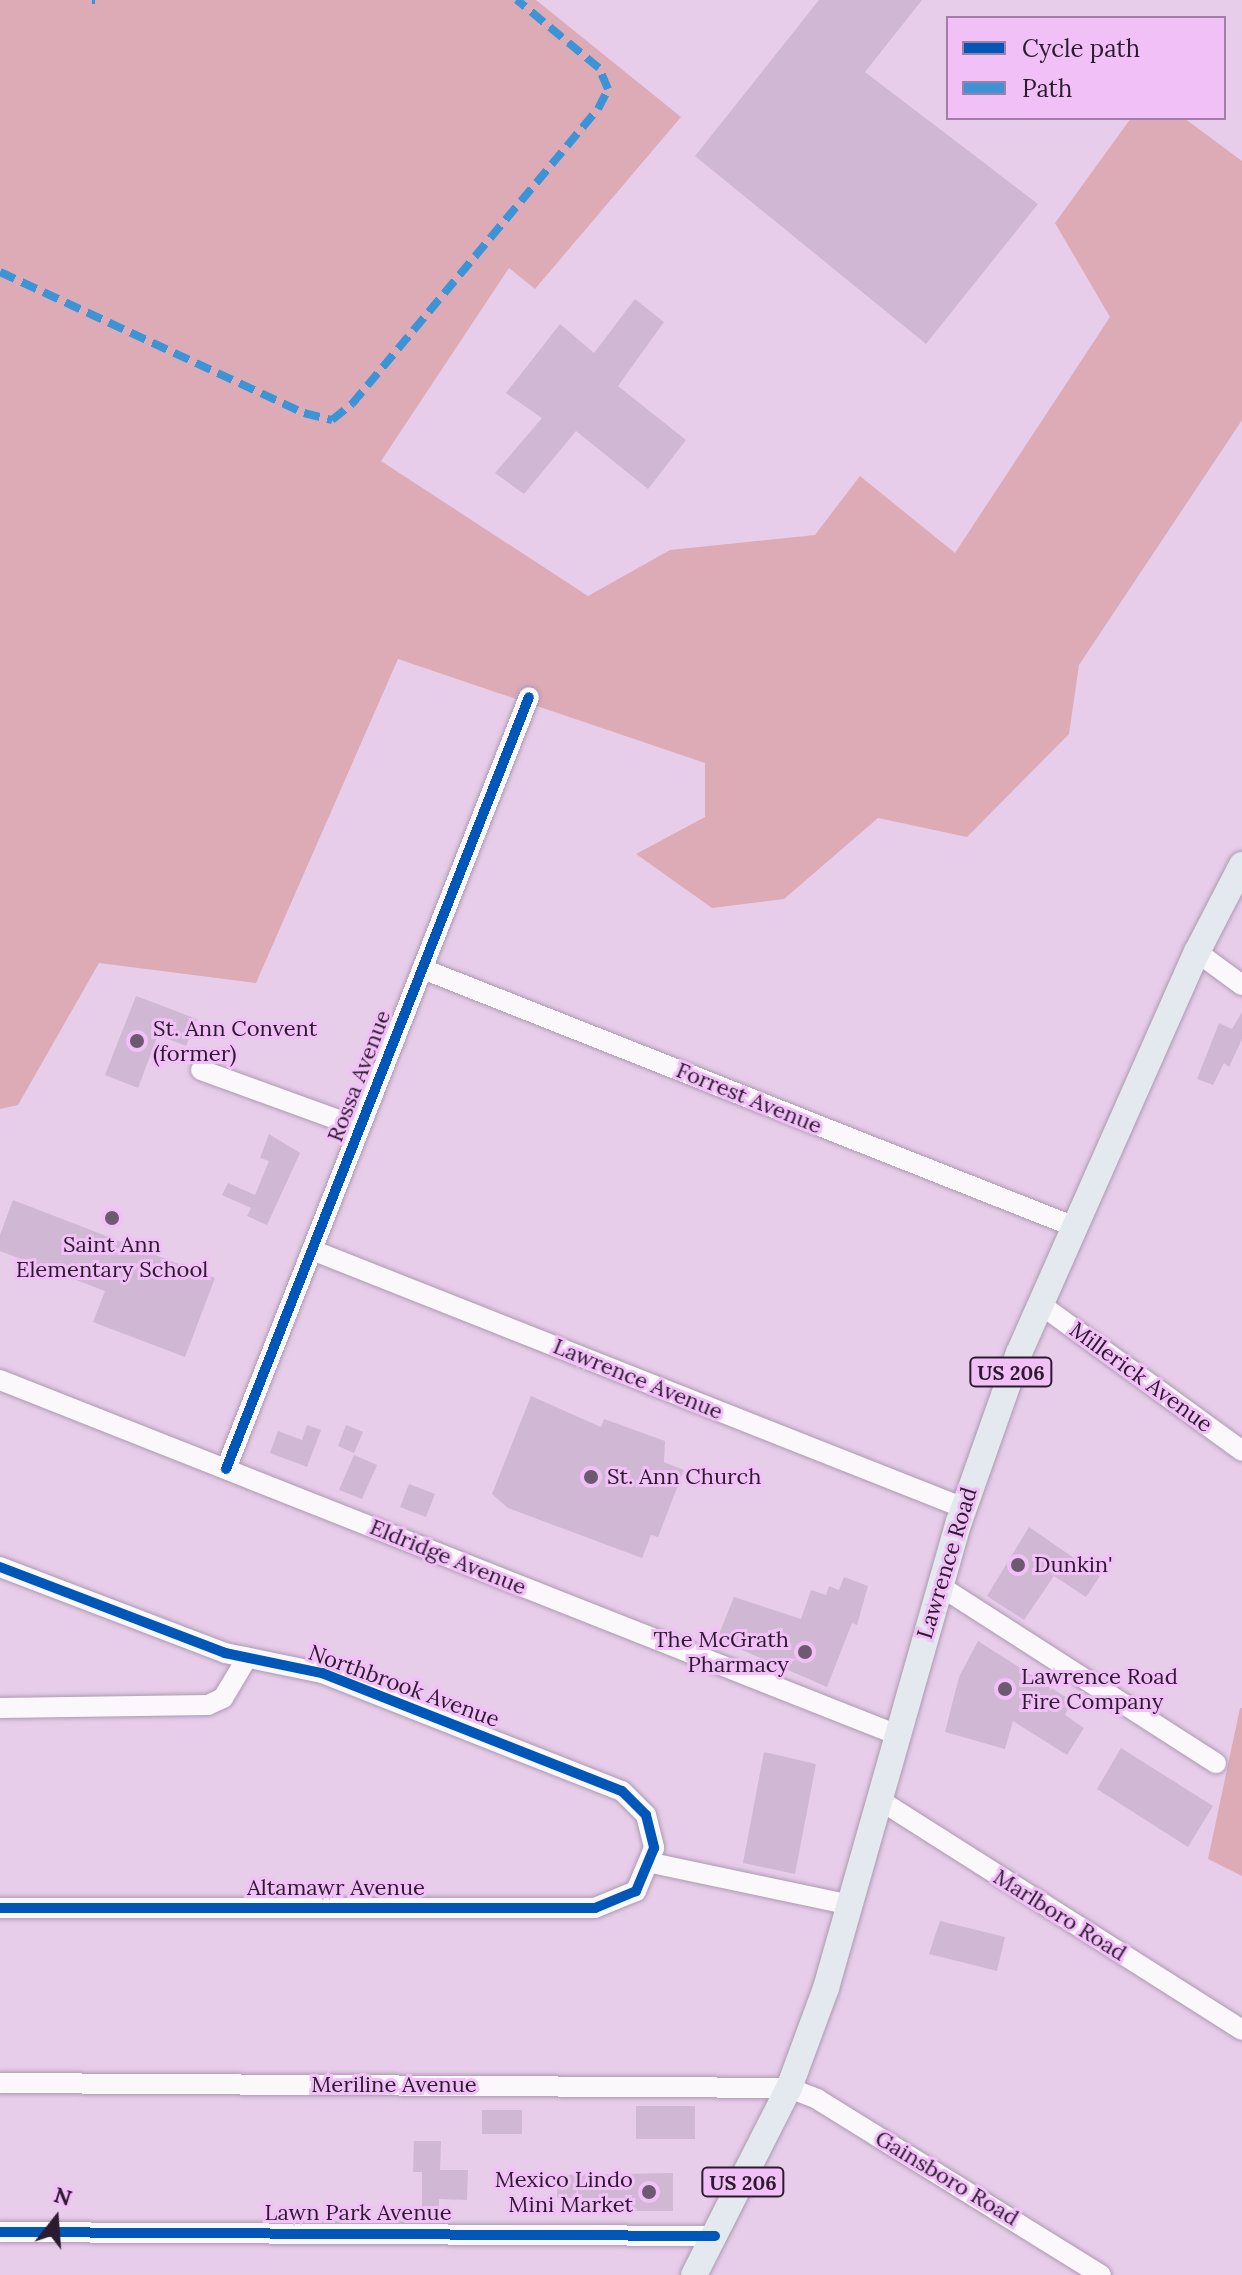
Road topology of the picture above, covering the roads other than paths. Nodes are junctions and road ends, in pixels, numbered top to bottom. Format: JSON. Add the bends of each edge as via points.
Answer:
{"nodes":[{"id":1,"x":529,"y":697,"type":"dead end"},
{"id":2,"x":1242,"y":865,"type":"edge"},
{"id":3,"x":1197,"y":952,"type":"junction"},
{"id":4,"x":423,"y":969,"type":"junction"},
{"id":5,"x":1242,"y":985,"type":"edge"},
{"id":6,"x":201,"y":1070,"type":"dead end"},
{"id":7,"x":360,"y":1128,"type":"junction"},
{"id":8,"x":1075,"y":1227,"type":"junction"},
{"id":9,"x":312,"y":1250,"type":"junction"},
{"id":10,"x":1040,"y":1304,"type":"junction"},
{"id":11,"x":0,"y":1380,"type":"edge"},
{"id":12,"x":1242,"y":1451,"type":"edge"},
{"id":13,"x":226,"y":1469,"type":"junction"},
{"id":14,"x":964,"y":1508,"type":"junction"},
{"id":15,"x":0,"y":1567,"type":"edge"},
{"id":16,"x":940,"y":1586,"type":"junction"},
{"id":17,"x":247,"y":1658,"type":"junction"},
{"id":18,"x":0,"y":1708,"type":"edge"},
{"id":19,"x":895,"y":1734,"type":"junction"},
{"id":20,"x":1216,"y":1763,"type":"dead end"},
{"id":21,"x":878,"y":1799,"type":"junction"},
{"id":22,"x":652,"y":1863,"type":"junction"},
{"id":23,"x":851,"y":1905,"type":"junction"},
{"id":24,"x":0,"y":1908,"type":"edge"},
{"id":25,"x":1242,"y":2030,"type":"edge"},
{"id":26,"x":0,"y":2083,"type":"edge"},
{"id":27,"x":789,"y":2088,"type":"junction"},
{"id":28,"x":0,"y":2232,"type":"edge"},
{"id":29,"x":715,"y":2236,"type":"junction"},
{"id":30,"x":694,"y":2275,"type":"edge"},
{"id":31,"x":1101,"y":2275,"type":"edge"}],
"edges":[{"from":1,"to":4,"type":"street","name":"Rossa Avenue"},
{"from":2,"to":3,"type":"main road","name":"Lawrence Road","number":"US 206"},
{"from":3,"to":5,"type":"street"},
{"from":3,"to":8,"type":"main road","name":"Lawrence Road","number":"US 206"},
{"from":4,"to":7,"type":"street","name":"Rossa Avenue"},
{"from":4,"to":8,"type":"street","name":"Forrest Avenue"},
{"from":6,"to":7,"type":"street"},
{"from":7,"to":9,"type":"street","name":"Rossa Avenue"},
{"from":8,"to":10,"type":"main road","name":"Lawrence Road","number":"US 206"},
{"from":9,"to":13,"type":"street","name":"Rossa Avenue"},
{"from":9,"to":14,"type":"street","name":"Lawrence Avenue"},
{"from":10,"to":12,"type":"street","name":"Millerick Avenue"},
{"from":10,"to":14,"type":"main road","name":"Lawrence Road","number":"US 206"},
{"from":11,"to":13,"type":"street","name":"Eldridge Avenue"},
{"from":13,"to":19,"type":"street","name":"Eldridge Avenue"},
{"from":14,"to":16,"type":"main road","name":"Lawrence Road","number":"US 206"},
{"from":15,"to":17,"type":"street","name":"Northbrook Avenue"},
{"from":16,"to":19,"type":"main road","name":"Lawrence Road","number":"US 206"},
{"from":16,"to":20,"type":"street"},
{"from":17,"to":18,"type":"street","via":[[223,1698],[208,1705]]},
{"from":17,"to":22,"type":"street","name":"Northbrook Avenue","via":[[322,1673],[622,1791],[646,1815],[653,1832]]},
{"from":19,"to":21,"type":"main road","name":"Lawrence Road","number":"US 206"},
{"from":21,"to":23,"type":"main road","name":"Lawrence Road","number":"US 206"},
{"from":21,"to":25,"type":"street","name":"Marlboro Road"},
{"from":22,"to":23,"type":"street"},
{"from":22,"to":24,"type":"street","name":"Altamawr Avenue","via":[[636,1891],[595,1908]]},
{"from":23,"to":27,"type":"main road","name":"Lawrence Road","number":"US 206"},
{"from":26,"to":27,"type":"street","name":"Meriline Avenue"},
{"from":27,"to":29,"type":"main road","name":"Lawrence Road","number":"US 206"},
{"from":27,"to":31,"type":"street","name":"Gainsboro Road","via":[[817,2099]]},
{"from":28,"to":29,"type":"street","name":"Lawn Park Avenue"},
{"from":29,"to":30,"type":"main road","name":"Lawrence Road","number":"US 206"}]}
